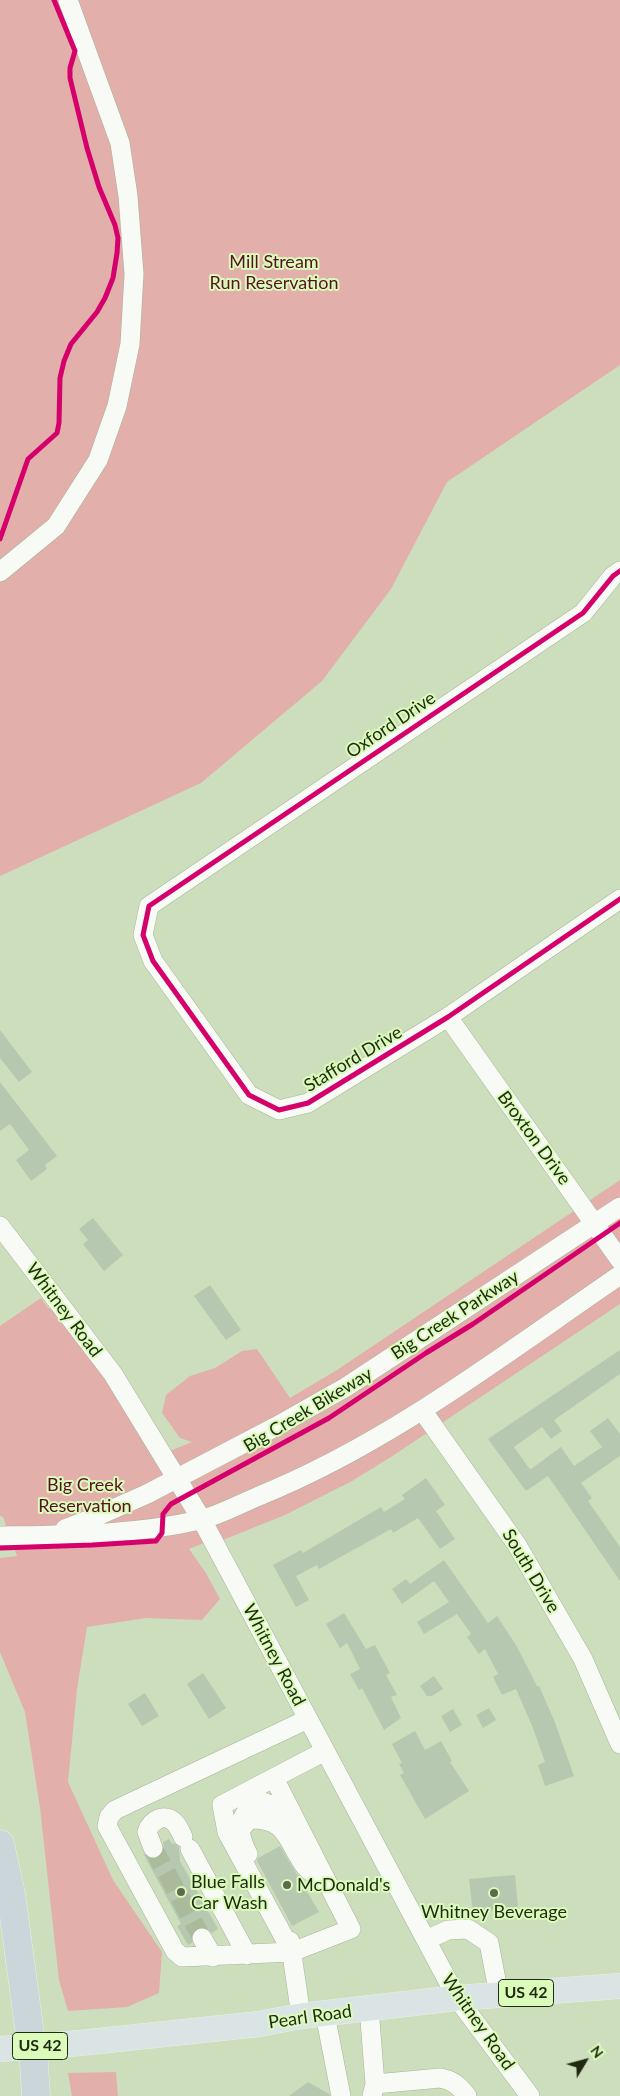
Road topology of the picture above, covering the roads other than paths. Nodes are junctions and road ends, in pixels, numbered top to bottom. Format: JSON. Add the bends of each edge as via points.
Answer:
{"nodes":[{"id":1,"x":68,"y":0,"type":"edge"},
{"id":2,"x":620,"y":571,"type":"edge"},
{"id":3,"x":0,"y":572,"type":"edge"},
{"id":4,"x":168,"y":892,"type":"joint"},
{"id":5,"x":620,"y":898,"type":"edge"},
{"id":6,"x":448,"y":1017,"type":"junction"},
{"id":7,"x":620,"y":1207,"type":"edge"},
{"id":8,"x":595,"y":1223,"type":"junction"},
{"id":9,"x":0,"y":1226,"type":"edge"},
{"id":10,"x":620,"y":1260,"type":"edge"},
{"id":11,"x":620,"y":1275,"type":"edge"},
{"id":12,"x":422,"y":1410,"type":"junction"},
{"id":13,"x":178,"y":1478,"type":"junction"},
{"id":14,"x":202,"y":1520,"type":"junction"},
{"id":15,"x":44,"y":1535,"type":"junction"},
{"id":16,"x":0,"y":1536,"type":"edge"},
{"id":17,"x":308,"y":1719,"type":"junction"},
{"id":18,"x":620,"y":1744,"type":"edge"},
{"id":19,"x":325,"y":1751,"type":"junction"},
{"id":20,"x":274,"y":1778,"type":"junction"},
{"id":21,"x":0,"y":1844,"type":"edge"},
{"id":22,"x":153,"y":1848,"type":"tunnel mouth"},
{"id":23,"x":327,"y":1882,"type":"junction"},
{"id":24,"x":202,"y":1938,"type":"tunnel mouth"},
{"id":25,"x":426,"y":1940,"type":"junction"},
{"id":26,"x":292,"y":1952,"type":"junction"},
{"id":27,"x":247,"y":1955,"type":"junction"},
{"id":28,"x":213,"y":1957,"type":"junction"},
{"id":29,"x":620,"y":1986,"type":"edge"},
{"id":30,"x":499,"y":1995,"type":"junction"},
{"id":31,"x":457,"y":1998,"type":"junction"},
{"id":32,"x":370,"y":2008,"type":"junction"},
{"id":33,"x":326,"y":2014,"type":"junction"},
{"id":34,"x":301,"y":2016,"type":"junction"},
{"id":35,"x":0,"y":2049,"type":"edge"},
{"id":36,"x":418,"y":2080,"type":"junction"},
{"id":37,"x":373,"y":2090,"type":"edge"},
{"id":38,"x":36,"y":2096,"type":"edge"},
{"id":39,"x":341,"y":2096,"type":"edge"},
{"id":40,"x":391,"y":2096,"type":"edge"},
{"id":41,"x":467,"y":2096,"type":"edge"},
{"id":42,"x":530,"y":2096,"type":"edge"}],
"edges":[{"from":1,"to":3,"type":"street","via":[[120,143],[134,274],[130,344],[117,406],[98,460],[56,526]]},
{"from":2,"to":4,"type":"street","name":"Oxford Drive","via":[[583,613]]},
{"from":4,"to":6,"type":"street","name":"Stafford Drive","via":[[149,906],[143,935],[153,961],[249,1095],[279,1110],[308,1103]]},
{"from":5,"to":6,"type":"street","name":"Stafford Drive"},
{"from":6,"to":8,"type":"street","name":"Broxton Drive"},
{"from":7,"to":8,"type":"street","name":"Big Creek Parkway"},
{"from":8,"to":10,"type":"street","name":"Broxton Drive"},
{"from":8,"to":13,"type":"street","name":"Big Creek Parkway","via":[[346,1387]]},
{"from":9,"to":13,"type":"street","name":"Whitney Road","via":[[113,1374]]},
{"from":11,"to":12,"type":"street","name":"Big Creek Parkway"},
{"from":12,"to":14,"type":"street","name":"Big Creek Parkway","via":[[350,1454]]},
{"from":12,"to":18,"type":"street","name":"South Drive","via":[[516,1545],[583,1659]]},
{"from":13,"to":14,"type":"street","name":"Whitney Road"},
{"from":13,"to":15,"type":"street","name":"Big Creek Parkway","via":[[86,1521]]},
{"from":14,"to":15,"type":"street","name":"Big Creek Parkway","via":[[119,1532]]},
{"from":14,"to":17,"type":"street","name":"Whitney Road"},
{"from":15,"to":16,"type":"street","name":"Big Creek Parkway"},
{"from":17,"to":19,"type":"street","name":"Whitney Road"},
{"from":17,"to":28,"type":"street","via":[[115,1810],[108,1817],[107,1826],[175,1951],[182,1957]]},
{"from":19,"to":20,"type":"street"},
{"from":19,"to":25,"type":"street","name":"Whitney Road"},
{"from":20,"to":23,"type":"street"},
{"from":20,"to":26,"type":"street","via":[[222,1805],[227,1832]]},
{"from":21,"to":38,"type":"highway","via":[[11,1894]]},
{"from":22,"to":27,"type":"street","via":[[146,1832],[153,1821],[159,1818],[175,1823]]},
{"from":23,"to":26,"type":"street","via":[[351,1929]]},
{"from":23,"to":26,"type":"street","via":[[305,1867],[286,1832],[277,1824],[249,1819],[242,1828],[241,1840],[288,1926]]},
{"from":24,"to":28,"type":"street"},
{"from":25,"to":30,"type":"street","via":[[448,1930],[468,1929],[489,1943]]},
{"from":25,"to":31,"type":"street","name":"Whitney Road"},
{"from":26,"to":27,"type":"street"},
{"from":26,"to":34,"type":"street"},
{"from":27,"to":28,"type":"street"},
{"from":29,"to":30,"type":"main road","name":"Pearl Road","number":"US 42"},
{"from":30,"to":31,"type":"main road","name":"Pearl Road","number":"US 42"},
{"from":31,"to":32,"type":"main road","name":"Pearl Road","number":"US 42"},
{"from":31,"to":42,"type":"street","name":"Whitney Road"},
{"from":32,"to":33,"type":"main road","name":"Pearl Road","number":"US 42"},
{"from":32,"to":37,"type":"street"},
{"from":33,"to":34,"type":"main road","name":"Pearl Road","number":"US 42"},
{"from":33,"to":39,"type":"street"},
{"from":34,"to":35,"type":"main road","name":"Pearl Road","number":"US 42","bridge":true,"via":[[259,2024]]},
{"from":36,"to":37,"type":"street"},
{"from":36,"to":40,"type":"street"},
{"from":36,"to":41,"type":"street","via":[[451,2080]]}]}
